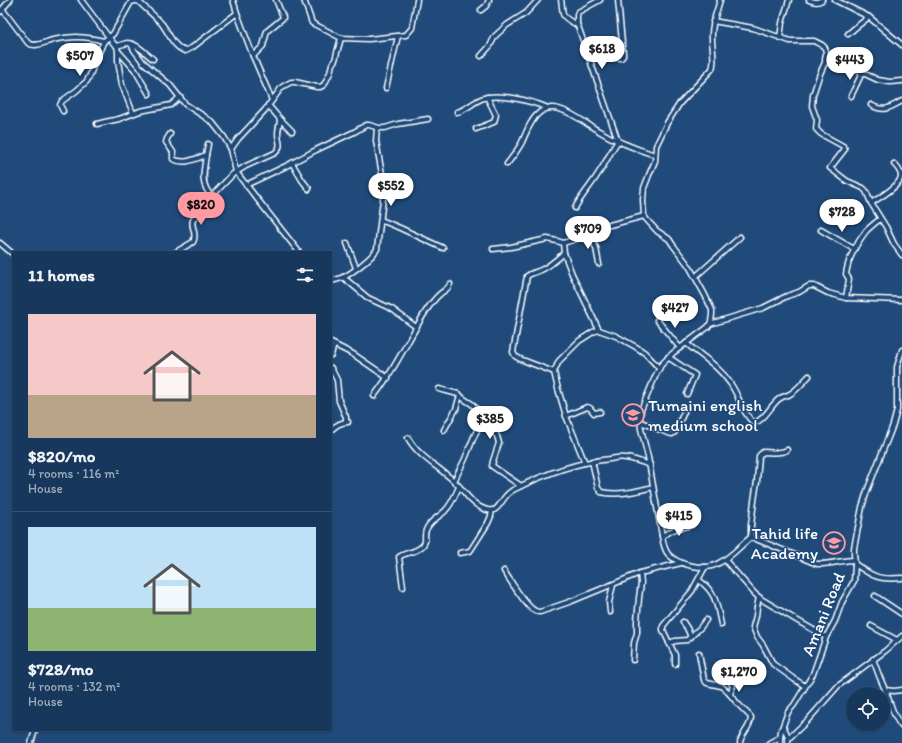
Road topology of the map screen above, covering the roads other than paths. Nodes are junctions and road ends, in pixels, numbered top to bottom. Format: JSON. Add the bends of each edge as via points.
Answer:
{"nodes":[{"id":1,"x":10,"y":0,"type":"edge"},
{"id":2,"x":81,"y":0,"type":"edge"},
{"id":3,"x":233,"y":0,"type":"edge"},
{"id":4,"x":276,"y":0,"type":"edge"},
{"id":5,"x":304,"y":0,"type":"edge"},
{"id":6,"x":417,"y":0,"type":"edge"},
{"id":7,"x":489,"y":0,"type":"edge"},
{"id":8,"x":538,"y":0,"type":"edge"},
{"id":9,"x":561,"y":0,"type":"edge"},
{"id":10,"x":600,"y":0,"type":"edge"},
{"id":11,"x":618,"y":0,"type":"edge"},
{"id":12,"x":720,"y":0,"type":"edge"},
{"id":13,"x":789,"y":0,"type":"edge"},
{"id":14,"x":809,"y":0,"type":"edge"},
{"id":15,"x":822,"y":0,"type":"edge"},
{"id":16,"x":835,"y":0,"type":"edge"},
{"id":17,"x":481,"y":10,"type":"dead end"},
{"id":18,"x":1,"y":11,"type":"edge"},
{"id":19,"x":237,"y":13,"type":"junction"},
{"id":20,"x":869,"y":17,"type":"junction"},
{"id":21,"x":713,"y":21,"type":"junction"},
{"id":22,"x":577,"y":24,"type":"junction"},
{"id":23,"x":848,"y":34,"type":"dead end"},
{"id":24,"x":108,"y":36,"type":"junction"},
{"id":25,"x":398,"y":36,"type":"junction"},
{"id":26,"x":341,"y":38,"type":"junction"},
{"id":27,"x":780,"y":38,"type":"junction"},
{"id":28,"x":104,"y":41,"type":"junction"},
{"id":29,"x":131,"y":44,"type":"junction"},
{"id":30,"x":902,"y":45,"type":"edge"},
{"id":31,"x":117,"y":46,"type":"junction"},
{"id":32,"x":118,"y":52,"type":"junction"},
{"id":33,"x":253,"y":56,"type":"junction"},
{"id":34,"x":481,"y":56,"type":"dead end"},
{"id":35,"x":153,"y":59,"type":"dead end"},
{"id":36,"x":590,"y":59,"type":"junction"},
{"id":37,"x":826,"y":60,"type":"junction"},
{"id":38,"x":862,"y":73,"type":"junction"},
{"id":39,"x":902,"y":81,"type":"edge"},
{"id":40,"x":386,"y":88,"type":"dead end"},
{"id":41,"x":149,"y":94,"type":"dead end"},
{"id":42,"x":851,"y":96,"type":"dead end"},
{"id":43,"x":180,"y":97,"type":"junction"},
{"id":44,"x":487,"y":97,"type":"junction"},
{"id":45,"x":272,"y":100,"type":"junction"},
{"id":46,"x":902,"y":101,"type":"edge"},
{"id":47,"x":268,"y":105,"type":"junction"},
{"id":48,"x":872,"y":105,"type":"dead end"},
{"id":49,"x":548,"y":108,"type":"junction"},
{"id":50,"x":64,"y":111,"type":"dead end"},
{"id":51,"x":456,"y":112,"type":"dead end"},
{"id":52,"x":133,"y":113,"type":"junction"},
{"id":53,"x":280,"y":119,"type":"junction"},
{"id":54,"x":428,"y":119,"type":"dead end"},
{"id":55,"x":97,"y":124,"type":"dead end"},
{"id":56,"x":377,"y":128,"type":"junction"},
{"id":57,"x":476,"y":129,"type":"dead end"},
{"id":58,"x":292,"y":131,"type":"dead end"},
{"id":59,"x":170,"y":134,"type":"dead end"},
{"id":60,"x":618,"y":141,"type":"junction"},
{"id":61,"x":208,"y":144,"type":"dead end"},
{"id":62,"x":231,"y":149,"type":"junction"},
{"id":63,"x":206,"y":155,"type":"junction"},
{"id":64,"x":655,"y":155,"type":"junction"},
{"id":65,"x":292,"y":163,"type":"junction"},
{"id":66,"x":507,"y":164,"type":"dead end"},
{"id":67,"x":894,"y":164,"type":"dead end"},
{"id":68,"x":236,"y":172,"type":"junction"},
{"id":69,"x":246,"y":186,"type":"junction"},
{"id":70,"x":309,"y":190,"type":"dead end"},
{"id":71,"x":211,"y":196,"type":"junction"},
{"id":72,"x":871,"y":203,"type":"junction"},
{"id":73,"x":575,"y":208,"type":"dead end"},
{"id":74,"x":644,"y":216,"type":"junction"},
{"id":75,"x":880,"y":219,"type":"junction"},
{"id":76,"x":381,"y":220,"type":"junction"},
{"id":77,"x":821,"y":230,"type":"dead end"},
{"id":78,"x":589,"y":233,"type":"junction"},
{"id":79,"x":740,"y":237,"type":"dead end"},
{"id":80,"x":0,"y":243,"type":"edge"},
{"id":81,"x":347,"y":243,"type":"dead end"},
{"id":82,"x":563,"y":243,"type":"junction"},
{"id":83,"x":443,"y":248,"type":"dead end"},
{"id":84,"x":493,"y":249,"type":"dead end"},
{"id":85,"x":854,"y":249,"type":"junction"},
{"id":86,"x":178,"y":251,"type":"edge"},
{"id":87,"x":298,"y":251,"type":"edge"},
{"id":88,"x":12,"y":253,"type":"edge"},
{"id":89,"x":564,"y":253,"type":"junction"},
{"id":90,"x":902,"y":255,"type":"edge"},
{"id":91,"x":599,"y":264,"type":"dead end"},
{"id":92,"x":356,"y":268,"type":"junction"},
{"id":93,"x":343,"y":277,"type":"junction"},
{"id":94,"x":695,"y":277,"type":"junction"},
{"id":95,"x":332,"y":281,"type":"edge"},
{"id":96,"x":450,"y":284,"type":"dead end"},
{"id":97,"x":846,"y":298,"type":"junction"},
{"id":98,"x":902,"y":300,"type":"edge"},
{"id":99,"x":658,"y":320,"type":"dead end"},
{"id":100,"x":710,"y":324,"type":"junction"},
{"id":101,"x":416,"y":327,"type":"junction"},
{"id":102,"x":599,"y":330,"type":"junction"},
{"id":103,"x":686,"y":343,"type":"junction"},
{"id":104,"x":332,"y":344,"type":"edge"},
{"id":105,"x":680,"y":348,"type":"junction"},
{"id":106,"x":902,"y":350,"type":"edge"},
{"id":107,"x":668,"y":357,"type":"junction"},
{"id":108,"x":659,"y":368,"type":"junction"},
{"id":109,"x":332,"y":370,"type":"edge"},
{"id":110,"x":554,"y":372,"type":"junction"},
{"id":111,"x":809,"y":376,"type":"dead end"},
{"id":112,"x":388,"y":378,"type":"junction"},
{"id":113,"x":439,"y":389,"type":"dead end"},
{"id":114,"x":687,"y":394,"type":"dead end"},
{"id":115,"x":460,"y":395,"type":"junction"},
{"id":116,"x":374,"y":396,"type":"dead end"},
{"id":117,"x":897,"y":410,"type":"junction"},
{"id":118,"x":600,"y":412,"type":"dead end"},
{"id":119,"x":684,"y":412,"type":"dead end"},
{"id":120,"x":902,"y":412,"type":"edge"},
{"id":121,"x":566,"y":416,"type":"junction"},
{"id":122,"x":483,"y":417,"type":"junction"},
{"id":123,"x":640,"y":422,"type":"junction"},
{"id":124,"x":332,"y":429,"type":"edge"},
{"id":125,"x":444,"y":430,"type":"dead end"},
{"id":126,"x":408,"y":438,"type":"dead end"},
{"id":127,"x":787,"y":450,"type":"dead end"},
{"id":128,"x":592,"y":461,"type":"junction"},
{"id":129,"x":585,"y":463,"type":"junction"},
{"id":130,"x":650,"y":465,"type":"junction"},
{"id":131,"x":454,"y":481,"type":"junction"},
{"id":132,"x":522,"y":486,"type":"junction"},
{"id":133,"x":459,"y":487,"type":"junction"},
{"id":134,"x":653,"y":487,"type":"junction"},
{"id":135,"x":492,"y":510,"type":"junction"},
{"id":136,"x":691,"y":525,"type":"dead end"},
{"id":137,"x":662,"y":536,"type":"junction"},
{"id":138,"x":752,"y":537,"type":"junction"},
{"id":139,"x":460,"y":553,"type":"dead end"},
{"id":140,"x":725,"y":560,"type":"junction"},
{"id":141,"x":854,"y":562,"type":"junction"},
{"id":142,"x":681,"y":563,"type":"junction"},
{"id":143,"x":705,"y":567,"type":"junction"},
{"id":144,"x":504,"y":571,"type":"dead end"},
{"id":145,"x":640,"y":573,"type":"junction"},
{"id":146,"x":902,"y":578,"type":"edge"},
{"id":147,"x":699,"y":580,"type":"junction"},
{"id":148,"x":613,"y":585,"type":"junction"},
{"id":149,"x":403,"y":587,"type":"dead end"},
{"id":150,"x":875,"y":596,"type":"dead end"},
{"id":151,"x":759,"y":597,"type":"junction"},
{"id":152,"x":610,"y":612,"type":"dead end"},
{"id":153,"x":902,"y":614,"type":"edge"},
{"id":154,"x":706,"y":620,"type":"dead end"},
{"id":155,"x":683,"y":622,"type":"dead end"},
{"id":156,"x":721,"y":624,"type":"dead end"},
{"id":157,"x":871,"y":626,"type":"dead end"},
{"id":158,"x":902,"y":636,"type":"edge"},
{"id":159,"x":826,"y":637,"type":"junction"},
{"id":160,"x":691,"y":638,"type":"junction"},
{"id":161,"x":897,"y":640,"type":"junction"},
{"id":162,"x":669,"y":643,"type":"junction"},
{"id":163,"x":699,"y":653,"type":"dead end"},
{"id":164,"x":873,"y":659,"type":"junction"},
{"id":165,"x":633,"y":660,"type":"dead end"},
{"id":166,"x":675,"y":664,"type":"dead end"},
{"id":167,"x":728,"y":674,"type":"dead end"},
{"id":168,"x":805,"y":686,"type":"junction"},
{"id":169,"x":884,"y":687,"type":"edge"},
{"id":170,"x":902,"y":690,"type":"edge"},
{"id":171,"x":890,"y":691,"type":"edge"},
{"id":172,"x":730,"y":694,"type":"junction"},
{"id":173,"x":890,"y":704,"type":"edge"},
{"id":174,"x":783,"y":727,"type":"junction"},
{"id":175,"x":902,"y":727,"type":"edge"},
{"id":176,"x":35,"y":731,"type":"edge"},
{"id":177,"x":780,"y":737,"type":"junction"},
{"id":178,"x":788,"y":741,"type":"edge"},
{"id":179,"x":31,"y":743,"type":"edge"},
{"id":180,"x":740,"y":743,"type":"edge"},
{"id":181,"x":769,"y":743,"type":"edge"},
{"id":182,"x":780,"y":743,"type":"edge"}],
"edges":[{"from":1,"to":18,"type":"street"},
{"from":2,"to":24,"type":"street"},
{"from":3,"to":19,"type":"street"},
{"from":4,"to":33,"type":"street","via":[[283,18],[267,31],[263,46]]},
{"from":5,"to":26,"type":"street","via":[[312,23]]},
{"from":6,"to":25,"type":"street","via":[[412,28],[406,35]]},
{"from":7,"to":17,"type":"street"},
{"from":8,"to":34,"type":"street","via":[[526,13],[495,36]]},
{"from":9,"to":22,"type":"street","via":[[563,15]]},
{"from":10,"to":22,"type":"street","via":[[578,12]]},
{"from":11,"to":36,"type":"street","via":[[623,56],[593,56]]},
{"from":12,"to":21,"type":"street"},
{"from":13,"to":27,"type":"street"},
{"from":14,"to":15,"type":"street"},
{"from":16,"to":20,"type":"street"},
{"from":18,"to":28,"type":"street","via":[[31,45],[76,36]]},
{"from":19,"to":24,"type":"street","via":[[185,51],[180,49],[161,24],[138,1],[135,1],[131,2],[112,34]]},
{"from":19,"to":33,"type":"street"},
{"from":20,"to":23,"type":"street"},
{"from":20,"to":30,"type":"street"},
{"from":21,"to":27,"type":"street","via":[[753,28]]},
{"from":21,"to":64,"type":"street","via":[[712,69],[672,114],[656,146]]},
{"from":22,"to":36,"type":"street"},
{"from":24,"to":28,"type":"street"},
{"from":24,"to":31,"type":"street"},
{"from":25,"to":26,"type":"street"},
{"from":25,"to":40,"type":"street"},
{"from":26,"to":45,"type":"street","via":[[324,85],[317,87],[291,82],[282,87]]},
{"from":27,"to":37,"type":"street","via":[[790,41],[815,41],[825,48]]},
{"from":28,"to":50,"type":"street","via":[[87,81],[62,101],[60,105]]},
{"from":29,"to":31,"type":"street"},
{"from":29,"to":35,"type":"street"},
{"from":29,"to":43,"type":"street","via":[[140,59],[162,77]]},
{"from":31,"to":32,"type":"street"},
{"from":32,"to":41,"type":"street","via":[[135,70]]},
{"from":32,"to":52,"type":"street","via":[[122,85]]},
{"from":33,"to":45,"type":"street"},
{"from":36,"to":60,"type":"street"},
{"from":37,"to":38,"type":"street"},
{"from":37,"to":72,"type":"street","via":[[813,95],[812,106],[818,120],[816,129],[845,149],[830,168],[864,190]]},
{"from":38,"to":39,"type":"street","via":[[885,82]]},
{"from":38,"to":42,"type":"street"},
{"from":43,"to":52,"type":"street","via":[[170,105]]},
{"from":43,"to":62,"type":"street","via":[[185,104],[212,122]]},
{"from":44,"to":49,"type":"street","via":[[507,97]]},
{"from":44,"to":51,"type":"street"},
{"from":44,"to":57,"type":"street","via":[[496,118],[494,122]]},
{"from":45,"to":47,"type":"street"},
{"from":46,"to":48,"type":"street","via":[[884,109]]},
{"from":47,"to":53,"type":"street"},
{"from":47,"to":62,"type":"street"},
{"from":49,"to":60,"type":"street","via":[[564,110]]},
{"from":49,"to":66,"type":"street","via":[[532,121],[517,152]]},
{"from":52,"to":55,"type":"street"},
{"from":53,"to":58,"type":"street"},
{"from":53,"to":68,"type":"street","via":[[278,151]]},
{"from":54,"to":56,"type":"street"},
{"from":56,"to":65,"type":"street","via":[[366,125]]},
{"from":56,"to":76,"type":"street","via":[[376,142],[384,187]]},
{"from":59,"to":63,"type":"street","via":[[166,141],[173,152],[173,160],[190,161]]},
{"from":60,"to":64,"type":"street"},
{"from":60,"to":73,"type":"street"},
{"from":61,"to":63,"type":"street"},
{"from":62,"to":68,"type":"street"},
{"from":63,"to":71,"type":"street","via":[[204,181]]},
{"from":64,"to":74,"type":"street","via":[[644,188]]},
{"from":65,"to":69,"type":"street"},
{"from":65,"to":70,"type":"street"},
{"from":67,"to":72,"type":"street","via":[[900,173],[900,180]]},
{"from":68,"to":69,"type":"street"},
{"from":68,"to":71,"type":"street"},
{"from":69,"to":87,"type":"street"},
{"from":71,"to":86,"type":"street","via":[[192,221],[194,241]]},
{"from":72,"to":75,"type":"street"},
{"from":74,"to":78,"type":"street"},
{"from":74,"to":94,"type":"street","via":[[657,231],[669,239]]},
{"from":75,"to":85,"type":"street","via":[[866,231]]},
{"from":75,"to":90,"type":"street"},
{"from":76,"to":83,"type":"street"},
{"from":76,"to":92,"type":"street","via":[[377,249]]},
{"from":77,"to":85,"type":"street"},
{"from":78,"to":82,"type":"street"},
{"from":78,"to":91,"type":"street","via":[[596,248]]},
{"from":79,"to":94,"type":"street"},
{"from":80,"to":88,"type":"street"},
{"from":81,"to":92,"type":"street"},
{"from":82,"to":84,"type":"street","via":[[547,239]]},
{"from":82,"to":89,"type":"street"},
{"from":85,"to":97,"type":"street","via":[[846,272],[849,279]]},
{"from":89,"to":102,"type":"street"},
{"from":89,"to":110,"type":"street","via":[[552,264],[527,276],[514,352],[520,359]]},
{"from":92,"to":93,"type":"street"},
{"from":93,"to":95,"type":"street"},
{"from":93,"to":101,"type":"street","via":[[368,298],[392,309]]},
{"from":94,"to":100,"type":"street","via":[[712,310]]},
{"from":96,"to":101,"type":"street","via":[[449,288],[436,298]]},
{"from":97,"to":98,"type":"street"},
{"from":97,"to":100,"type":"street","via":[[809,286],[763,308]]},
{"from":99,"to":105,"type":"street"},
{"from":100,"to":103,"type":"street"},
{"from":101,"to":112,"type":"street"},
{"from":102,"to":108,"type":"street","via":[[636,347]]},
{"from":102,"to":110,"type":"street","via":[[575,345],[559,361]]},
{"from":103,"to":105,"type":"street"},
{"from":103,"to":111,"type":"street","via":[[724,374],[754,423],[758,422],[779,398],[790,394]]},
{"from":104,"to":112,"type":"street","via":[[353,354]]},
{"from":105,"to":107,"type":"street"},
{"from":106,"to":117,"type":"street","name":"Amani Road","via":[[897,367]]},
{"from":107,"to":108,"type":"street"},
{"from":107,"to":114,"type":"street","via":[[695,375]]},
{"from":108,"to":123,"type":"street","via":[[642,406]]},
{"from":109,"to":124,"type":"street","via":[[337,380],[339,401],[347,422]]},
{"from":110,"to":121,"type":"street"},
{"from":112,"to":116,"type":"street"},
{"from":113,"to":115,"type":"street"},
{"from":115,"to":122,"type":"street"},
{"from":115,"to":125,"type":"street","via":[[456,410]]},
{"from":117,"to":120,"type":"street"},
{"from":117,"to":141,"type":"street","name":"Amani Road","via":[[862,507],[854,548]]},
{"from":118,"to":121,"type":"street","via":[[594,413],[587,407]]},
{"from":119,"to":123,"type":"street","via":[[672,434]]},
{"from":121,"to":129,"type":"street"},
{"from":122,"to":131,"type":"street"},
{"from":122,"to":132,"type":"street","via":[[499,441],[492,466]]},
{"from":123,"to":130,"type":"street"},
{"from":126,"to":131,"type":"street","via":[[425,458]]},
{"from":127,"to":138,"type":"street","via":[[763,452],[759,456],[751,525]]},
{"from":128,"to":129,"type":"street"},
{"from":128,"to":130,"type":"street","via":[[625,458]]},
{"from":128,"to":134,"type":"street","via":[[601,492],[620,493]]},
{"from":129,"to":132,"type":"street"},
{"from":130,"to":134,"type":"street"},
{"from":131,"to":133,"type":"street"},
{"from":132,"to":135,"type":"street","via":[[507,494],[497,508]]},
{"from":133,"to":135,"type":"street","via":[[476,505]]},
{"from":133,"to":149,"type":"street","via":[[447,509],[426,529],[423,546],[399,557]]},
{"from":134,"to":137,"type":"street"},
{"from":135,"to":139,"type":"street","via":[[488,523],[470,551]]},
{"from":136,"to":137,"type":"street"},
{"from":137,"to":142,"type":"street","via":[[665,549]]},
{"from":138,"to":140,"type":"street"},
{"from":138,"to":141,"type":"street","via":[[817,564]]},
{"from":140,"to":143,"type":"street"},
{"from":140,"to":151,"type":"street"},
{"from":141,"to":146,"type":"street","via":[[876,577]]},
{"from":141,"to":159,"type":"street","name":"Amani Road","via":[[854,581]]},
{"from":142,"to":143,"type":"street"},
{"from":142,"to":145,"type":"street"},
{"from":143,"to":147,"type":"street"},
{"from":144,"to":148,"type":"street","via":[[519,594],[536,612],[545,611]]},
{"from":145,"to":148,"type":"street"},
{"from":145,"to":165,"type":"street","via":[[640,598]]},
{"from":147,"to":156,"type":"street","via":[[714,596]]},
{"from":147,"to":162,"type":"street","via":[[663,626]]},
{"from":148,"to":152,"type":"street","via":[[609,602]]},
{"from":150,"to":153,"type":"street"},
{"from":151,"to":159,"type":"street"},
{"from":151,"to":168,"type":"street","via":[[753,627],[757,637],[773,664]]},
{"from":154,"to":160,"type":"street"},
{"from":155,"to":160,"type":"street"},
{"from":157,"to":161,"type":"street"},
{"from":158,"to":161,"type":"street"},
{"from":159,"to":168,"type":"street","name":"Amani Road","via":[[813,674]]},
{"from":160,"to":162,"type":"street"},
{"from":161,"to":164,"type":"street"},
{"from":162,"to":166,"type":"street","via":[[676,656]]},
{"from":163,"to":172,"type":"street","via":[[704,680],[721,686]]},
{"from":164,"to":169,"type":"street"},
{"from":164,"to":178,"type":"street","via":[[838,686]]},
{"from":167,"to":172,"type":"street","via":[[733,686]]},
{"from":168,"to":174,"type":"street","name":"Amani Road","via":[[788,712]]},
{"from":170,"to":171,"type":"street"},
{"from":172,"to":180,"type":"street","via":[[751,717]]},
{"from":173,"to":175,"type":"street"},
{"from":174,"to":177,"type":"street","name":"Amani Road"},
{"from":174,"to":178,"type":"street"},
{"from":176,"to":179,"type":"street"},
{"from":177,"to":181,"type":"street"},
{"from":177,"to":182,"type":"street","name":"Amani Road"}]}
